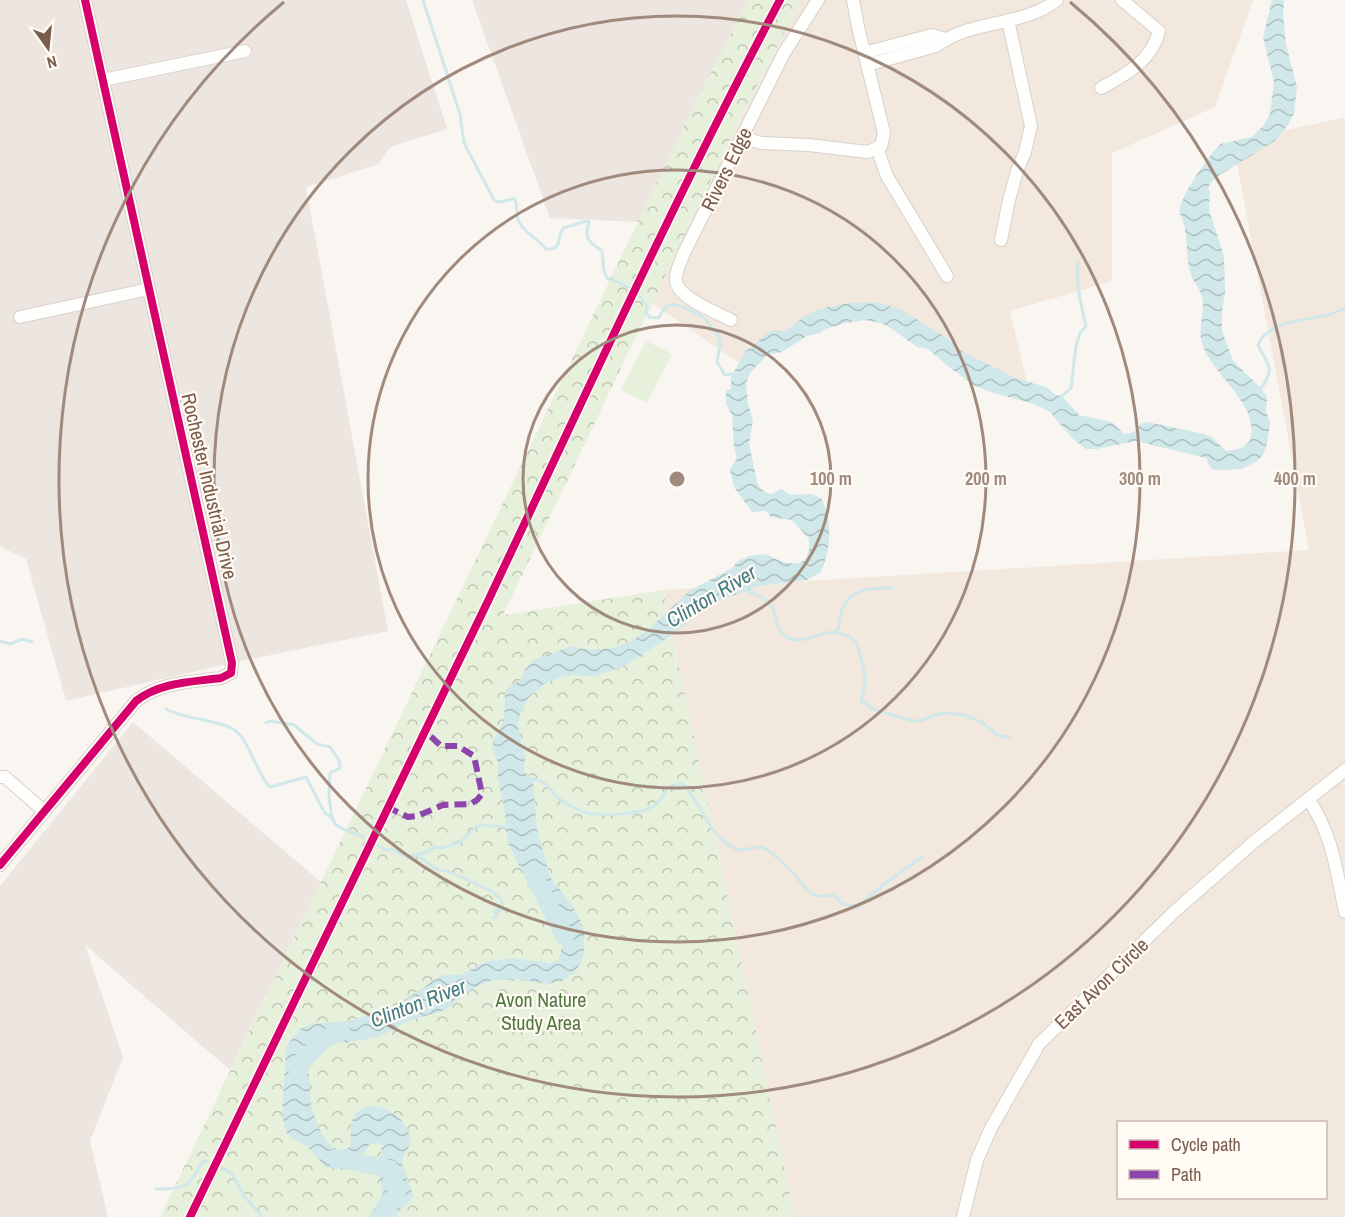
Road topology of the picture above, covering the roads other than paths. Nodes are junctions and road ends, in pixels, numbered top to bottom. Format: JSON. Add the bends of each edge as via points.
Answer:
{"nodes":[{"id":1,"x":85,"y":0,"type":"edge"},
{"id":2,"x":818,"y":0,"type":"edge"},
{"id":3,"x":853,"y":0,"type":"edge"},
{"id":4,"x":1057,"y":0,"type":"edge"},
{"id":5,"x":1122,"y":0,"type":"edge"},
{"id":6,"x":1008,"y":20,"type":"junction"},
{"id":7,"x":245,"y":51,"type":"dead end"},
{"id":8,"x":866,"y":59,"type":"junction"},
{"id":9,"x":103,"y":80,"type":"junction"},
{"id":10,"x":1101,"y":88,"type":"dead end"},
{"id":11,"x":742,"y":137,"type":"junction"},
{"id":12,"x":877,"y":148,"type":"junction"},
{"id":13,"x":1001,"y":240,"type":"dead end"},
{"id":14,"x":947,"y":276,"type":"dead end"},
{"id":15,"x":149,"y":289,"type":"junction"},
{"id":16,"x":20,"y":317,"type":"dead end"},
{"id":17,"x":730,"y":320,"type":"dead end"},
{"id":18,"x":1345,"y":770,"type":"edge"},
{"id":19,"x":0,"y":777,"type":"edge"},
{"id":20,"x":1308,"y":799,"type":"junction"},
{"id":21,"x":44,"y":812,"type":"junction"},
{"id":22,"x":0,"y":865,"type":"edge"},
{"id":23,"x":1345,"y":912,"type":"edge"},
{"id":24,"x":963,"y":1217,"type":"edge"}],
"edges":[{"from":1,"to":9,"type":"street","name":"Rochester Industrial Drive"},
{"from":2,"to":11,"type":"street","name":"Rivers Edge","via":[[784,53]]},
{"from":3,"to":8,"type":"street"},
{"from":4,"to":6,"type":"street","via":[[1045,9]]},
{"from":5,"to":10,"type":"street","via":[[1159,32],[1142,62]]},
{"from":6,"to":8,"type":"street","via":[[945,39],[932,35]]},
{"from":6,"to":13,"type":"street","via":[[1031,126]]},
{"from":7,"to":9,"type":"street"},
{"from":8,"to":12,"type":"street","via":[[884,133],[881,147]]},
{"from":9,"to":15,"type":"street","name":"Rochester Industrial Drive"},
{"from":11,"to":12,"type":"street","via":[[761,143],[867,152]]},
{"from":11,"to":17,"type":"street","name":"Rivers Edge","via":[[683,255],[676,279],[685,296]]},
{"from":12,"to":14,"type":"street","via":[[887,176]]},
{"from":15,"to":16,"type":"street"},
{"from":15,"to":21,"type":"street","name":"Rochester Industrial Drive","via":[[232,663],[231,673],[148,692],[136,701]]},
{"from":18,"to":20,"type":"street","name":"East Avon Circle"},
{"from":19,"to":21,"type":"street","via":[[5,777]]},
{"from":20,"to":23,"type":"street","via":[[1326,832]]},
{"from":20,"to":24,"type":"street","name":"East Avon Circle","via":[[1175,911],[1039,1044],[991,1128],[977,1160]]},
{"from":21,"to":22,"type":"street","name":"Rochester Industrial Drive"}]}
